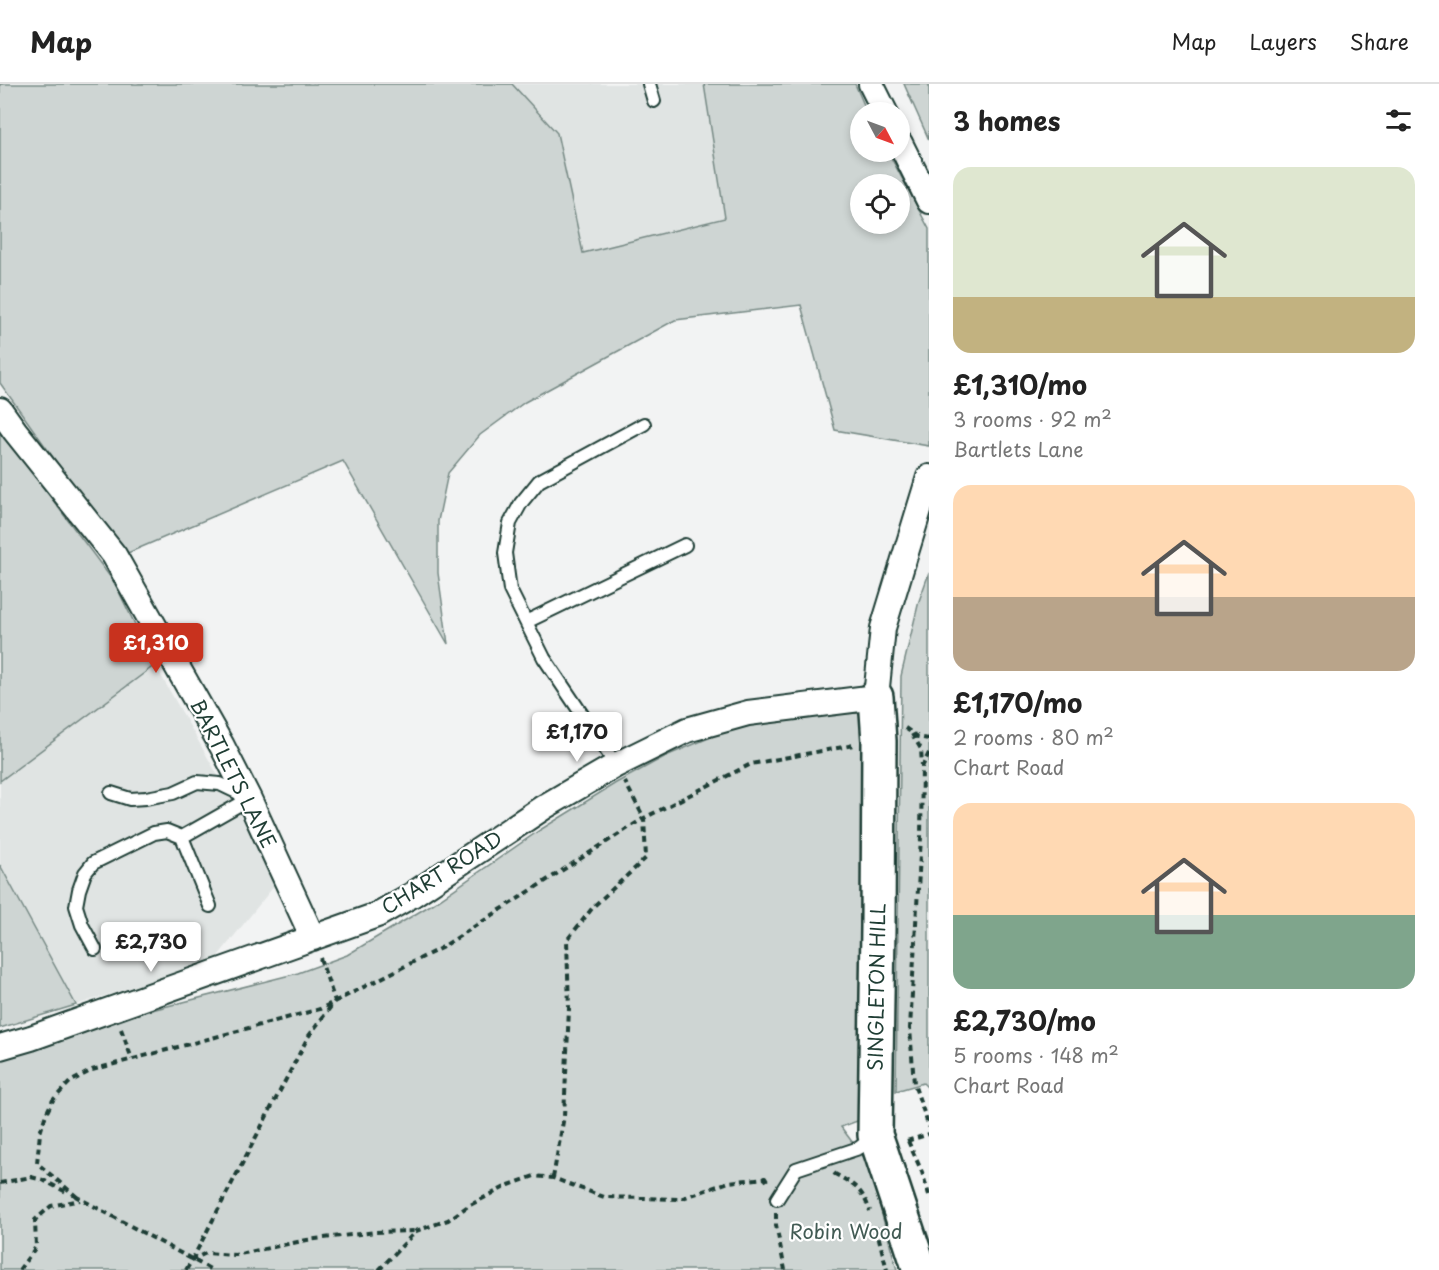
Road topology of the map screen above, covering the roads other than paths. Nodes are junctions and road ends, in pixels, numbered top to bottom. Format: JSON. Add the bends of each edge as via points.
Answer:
{"nodes":[{"id":1,"x":649,"y":84,"type":"edge"},
{"id":2,"x":871,"y":84,"type":"edge"},
{"id":3,"x":654,"y":101,"type":"dead end"},
{"id":4,"x":880,"y":102,"type":"edge"},
{"id":5,"x":910,"y":162,"type":"edge"},
{"id":6,"x":929,"y":201,"type":"edge"},
{"id":7,"x":0,"y":410,"type":"edge"},
{"id":8,"x":644,"y":424,"type":"dead end"},
{"id":9,"x":929,"y":477,"type":"edge"},
{"id":10,"x":685,"y":545,"type":"dead end"},
{"id":11,"x":526,"y":622,"type":"junction"},
{"id":12,"x":876,"y":697,"type":"junction"},
{"id":13,"x":616,"y":765,"type":"junction"},
{"id":14,"x":111,"y":793,"type":"dead end"},
{"id":15,"x":249,"y":799,"type":"junction"},
{"id":16,"x":182,"y":837,"type":"junction"},
{"id":17,"x":210,"y":906,"type":"dead end"},
{"id":18,"x":313,"y":938,"type":"junction"},
{"id":19,"x":95,"y":949,"type":"dead end"},
{"id":20,"x":0,"y":1047,"type":"edge"},
{"id":21,"x":875,"y":1135,"type":"junction"},
{"id":22,"x":777,"y":1200,"type":"road end"},
{"id":23,"x":920,"y":1270,"type":"edge"}],
"edges":[{"from":1,"to":3,"type":"lane"},
{"from":2,"to":4,"type":"street"},
{"from":5,"to":6,"type":"street"},
{"from":7,"to":15,"type":"street","name":"BARTLETS LANE","via":[[114,555]]},
{"from":8,"to":11,"type":"lane","via":[[539,481],[522,502],[510,523],[505,553],[510,590]]},
{"from":9,"to":12,"type":"street","via":[[884,628]]},
{"from":10,"to":11,"type":"lane"},
{"from":11,"to":13,"type":"lane","via":[[544,658]]},
{"from":12,"to":13,"type":"street","name":"CHART ROAD","via":[[733,716],[687,730]]},
{"from":12,"to":21,"type":"street","name":"SINGLETON HILL","via":[[879,741]]},
{"from":13,"to":18,"type":"street","name":"CHART ROAD","via":[[377,915]]},
{"from":14,"to":15,"type":"lane","via":[[130,799],[146,798],[173,793],[197,782],[220,784]]},
{"from":15,"to":16,"type":"lane"},
{"from":15,"to":18,"type":"street","name":"BARTLETS LANE"},
{"from":16,"to":17,"type":"lane"},
{"from":16,"to":19,"type":"lane","via":[[167,831],[154,833],[93,863],[85,873],[76,906]]},
{"from":18,"to":20,"type":"street","name":"CHART ROAD"},
{"from":21,"to":22,"type":"lane","via":[[859,1148],[796,1169]]},
{"from":21,"to":23,"type":"street","name":"SINGLETON HILL"}]}
